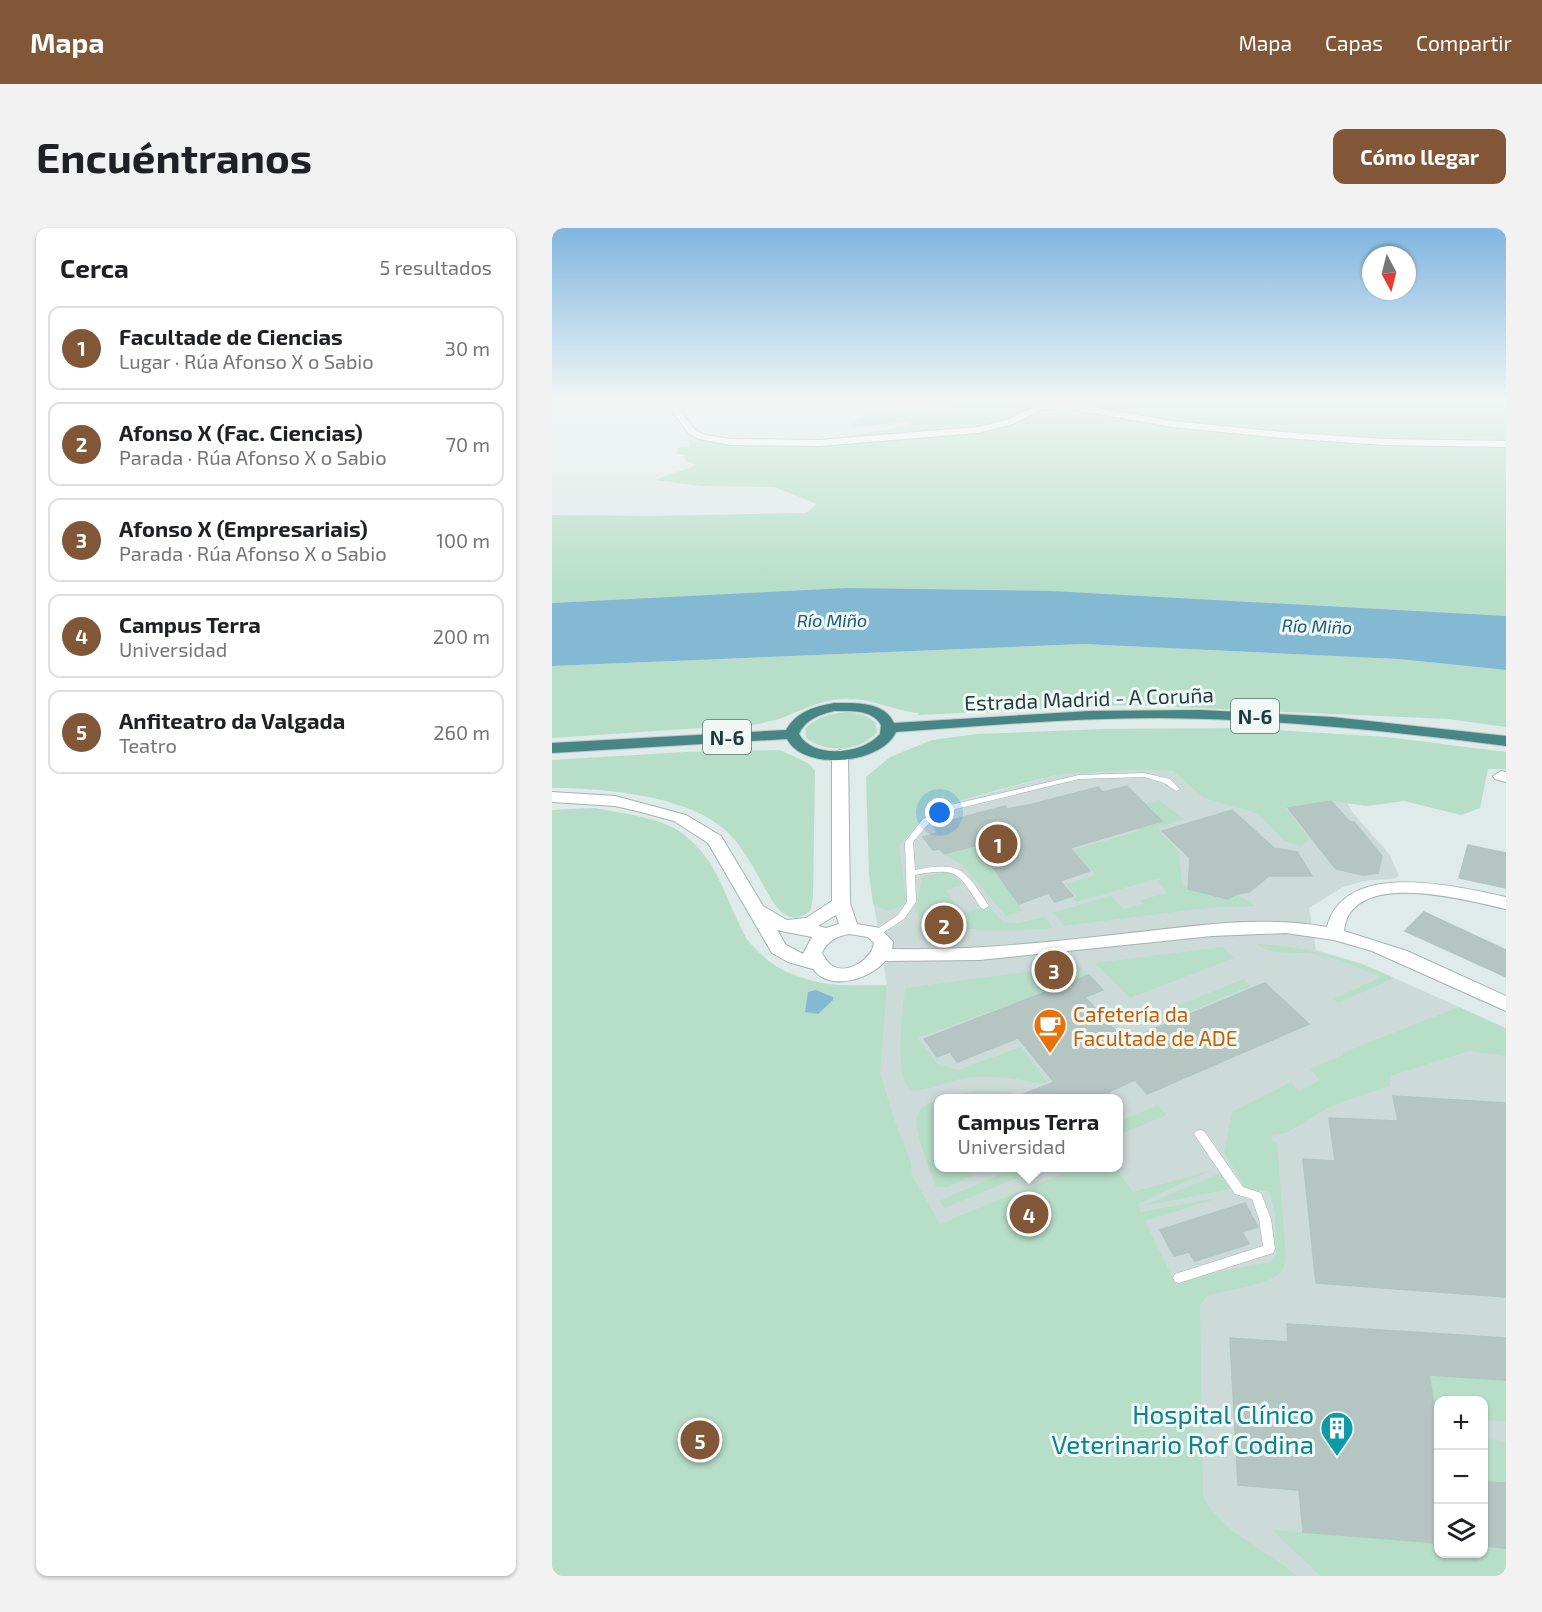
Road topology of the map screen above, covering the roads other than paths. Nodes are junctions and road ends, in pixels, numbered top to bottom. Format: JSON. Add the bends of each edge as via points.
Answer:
{"nodes":[{"id":1,"x":889,"y":728,"type":"junction"},
{"id":2,"x":792,"y":734,"type":"junction"},
{"id":3,"x":1506,"y":741,"type":"edge"},
{"id":4,"x":552,"y":748,"type":"edge"},
{"id":5,"x":840,"y":755,"type":"junction"},
{"id":6,"x":1176,"y":789,"type":"dead end"},
{"id":7,"x":552,"y":797,"type":"edge"},
{"id":8,"x":911,"y":873,"type":"junction"},
{"id":9,"x":841,"y":903,"type":"junction"},
{"id":10,"x":1506,"y":903,"type":"edge"},
{"id":11,"x":984,"y":906,"type":"dead end"},
{"id":12,"x":755,"y":909,"type":"junction"},
{"id":13,"x":782,"y":925,"type":"junction"},
{"id":14,"x":849,"y":928,"type":"junction"},
{"id":15,"x":827,"y":934,"type":"junction"},
{"id":16,"x":875,"y":934,"type":"junction"},
{"id":17,"x":1334,"y":934,"type":"junction"},
{"id":18,"x":883,"y":955,"type":"junction"},
{"id":19,"x":816,"y":963,"type":"junction"},
{"id":20,"x":1506,"y":1004,"type":"edge"},
{"id":21,"x":1200,"y":1134,"type":"dead end"},
{"id":22,"x":1179,"y":1278,"type":"dead end"}],
"edges":[{"from":1,"to":2,"type":"highway","via":[[887,721],[872,711],[834,707],[809,714],[794,726]]},
{"from":1,"to":3,"type":"highway","name":"Estrada Madrid - A Coruña","number":"N-6","via":[[1121,714],[1249,716],[1327,720]]},
{"from":1,"to":5,"type":"highway","via":[[875,746]]},
{"from":2,"to":4,"type":"highway","number":"N-6"},
{"from":2,"to":5,"type":"highway","via":[[806,750]]},
{"from":5,"to":9,"type":"street"},
{"from":6,"to":8,"type":"lane","via":[[1167,781],[1144,775],[1079,777],[953,807],[926,821],[909,842]]},
{"from":7,"to":12,"type":"street","via":[[615,801],[680,818],[715,840]]},
{"from":8,"to":11,"type":"lane","via":[[949,868],[962,873]]},
{"from":8,"to":16,"type":"lane","via":[[912,902],[908,910]]},
{"from":9,"to":13,"type":"street","via":[[811,923]]},
{"from":9,"to":14,"type":"street"},
{"from":10,"to":17,"type":"street","via":[[1416,887],[1376,891],[1345,906]]},
{"from":12,"to":13,"type":"street"},
{"from":12,"to":19,"type":"street","via":[[779,949]]},
{"from":13,"to":15,"type":"street"},
{"from":14,"to":15,"type":"street"},
{"from":14,"to":16,"type":"street"},
{"from":15,"to":19,"type":"street","via":[[816,943],[812,953]]},
{"from":16,"to":18,"type":"street","via":[[884,947]]},
{"from":17,"to":18,"type":"street","via":[[1236,928],[990,955]]},
{"from":17,"to":20,"type":"street","via":[[1400,956]]},
{"from":18,"to":19,"type":"street","via":[[858,972],[833,973]]},
{"from":21,"to":22,"type":"lane","via":[[1239,1191],[1257,1196],[1269,1249]]}]}
